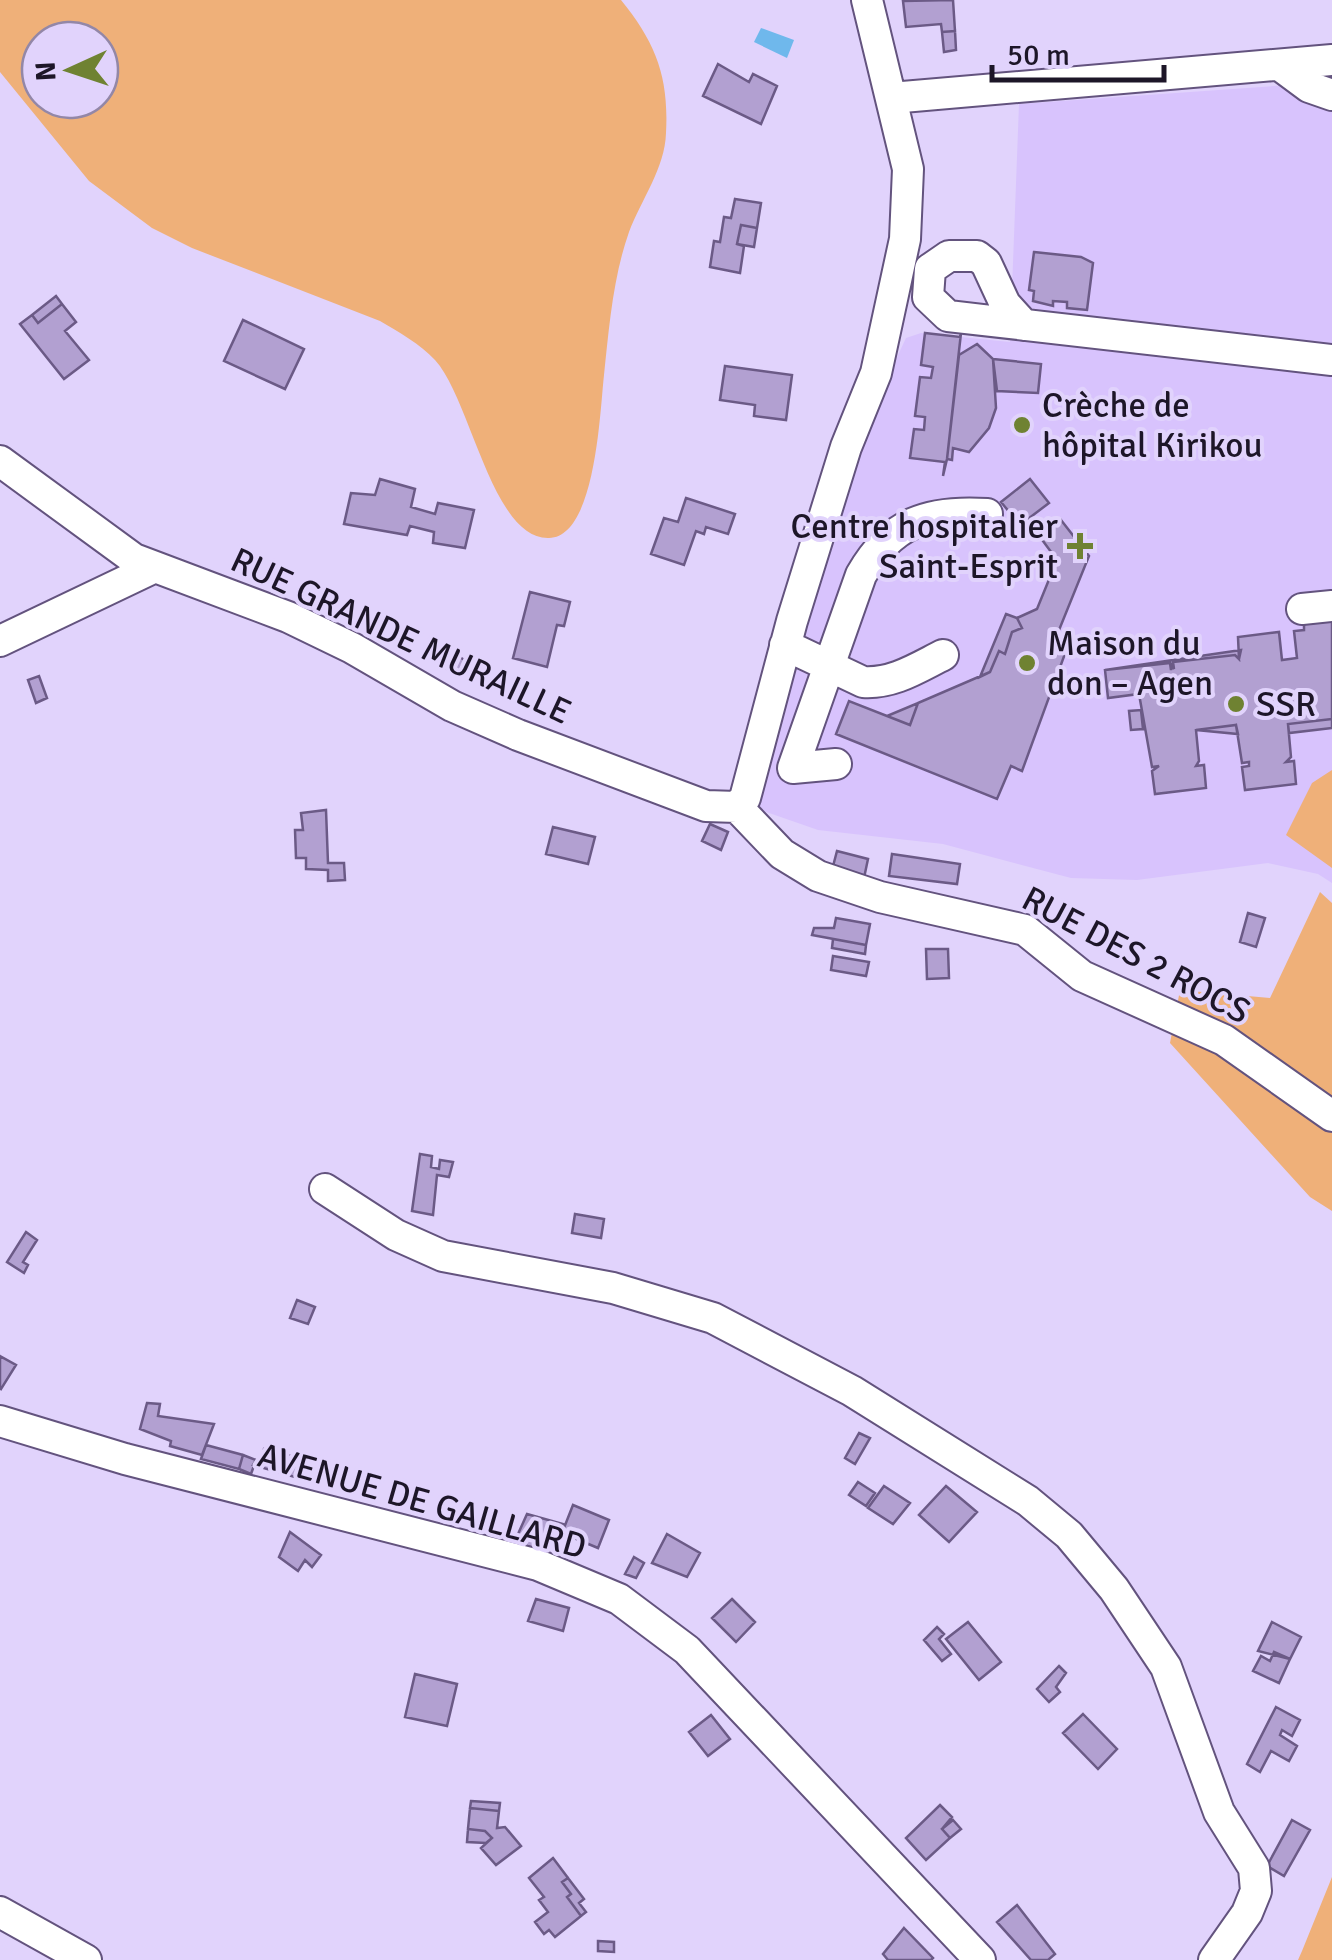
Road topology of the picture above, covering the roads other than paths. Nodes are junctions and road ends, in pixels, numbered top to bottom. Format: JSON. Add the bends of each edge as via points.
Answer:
{"nodes":[{"id":1,"x":868,"y":0,"type":"edge"},
{"id":2,"x":1332,"y":60,"type":"edge"},
{"id":3,"x":1282,"y":68,"type":"junction"},
{"id":4,"x":1332,"y":95,"type":"edge"},
{"id":5,"x":892,"y":98,"type":"junction"},
{"id":6,"x":905,"y":239,"type":"junction"},
{"id":7,"x":938,"y":260,"type":"junction"},
{"id":8,"x":894,"y":301,"type":"junction"},
{"id":9,"x":932,"y":304,"type":"junction"},
{"id":10,"x":1024,"y":324,"type":"junction"},
{"id":11,"x":1332,"y":360,"type":"edge"},
{"id":12,"x":0,"y":461,"type":"edge"},
{"id":13,"x":987,"y":514,"type":"dead end"},
{"id":14,"x":154,"y":568,"type":"junction"},
{"id":15,"x":0,"y":640,"type":"edge"},
{"id":16,"x":785,"y":646,"type":"junction"},
{"id":17,"x":943,"y":655,"type":"dead end"},
{"id":18,"x":830,"y":666,"type":"junction"},
{"id":19,"x":836,"y":764,"type":"dead end"},
{"id":20,"x":737,"y":807,"type":"junction"},
{"id":21,"x":1332,"y":1116,"type":"edge"},
{"id":22,"x":325,"y":1189,"type":"dead end"},
{"id":23,"x":0,"y":1421,"type":"edge"},
{"id":24,"x":0,"y":1912,"type":"edge"},
{"id":25,"x":86,"y":1960,"type":"edge"},
{"id":26,"x":980,"y":1960,"type":"edge"},
{"id":27,"x":1214,"y":1960,"type":"edge"}],
"edges":[{"from":1,"to":5,"type":"street"},
{"from":2,"to":3,"type":"street"},
{"from":3,"to":4,"type":"street"},
{"from":3,"to":5,"type":"street"},
{"from":5,"to":6,"type":"street","via":[[908,170]]},
{"from":6,"to":7,"type":"street"},
{"from":6,"to":8,"type":"street"},
{"from":7,"to":9,"type":"street","via":[[926,282]]},
{"from":7,"to":10,"type":"street","via":[[977,256],[1004,304]]},
{"from":8,"to":9,"type":"street"},
{"from":8,"to":16,"type":"street"},
{"from":9,"to":10,"type":"street","via":[[948,316]]},
{"from":10,"to":11,"type":"street"},
{"from":12,"to":14,"type":"street","name":"RUE GRANDE MURAILLE","via":[[76,521]]},
{"from":13,"to":18,"type":"street","via":[[929,518],[890,534],[860,575]]},
{"from":14,"to":15,"type":"street"},
{"from":14,"to":20,"type":"street","name":"RUE GRANDE MURAILLE","via":[[288,617],[518,735],[706,806]]},
{"from":16,"to":18,"type":"street"},
{"from":16,"to":20,"type":"street"},
{"from":17,"to":18,"type":"street","via":[[875,683]]},
{"from":18,"to":19,"type":"street","via":[[793,768]]},
{"from":20,"to":21,"type":"street","name":"RUE DES 2 ROCS","via":[[782,854],[818,876],[1025,930],[1082,976],[1224,1040]]},
{"from":22,"to":27,"type":"street","via":[[443,1256],[613,1288],[713,1318],[852,1391],[1028,1500],[1069,1534],[1160,1656],[1219,1812],[1254,1868],[1256,1891],[1247,1913]]},
{"from":23,"to":26,"type":"street","name":"AVENUE DE GAILLARD","via":[[538,1565],[619,1599],[686,1650]]},
{"from":24,"to":25,"type":"street"}]}
